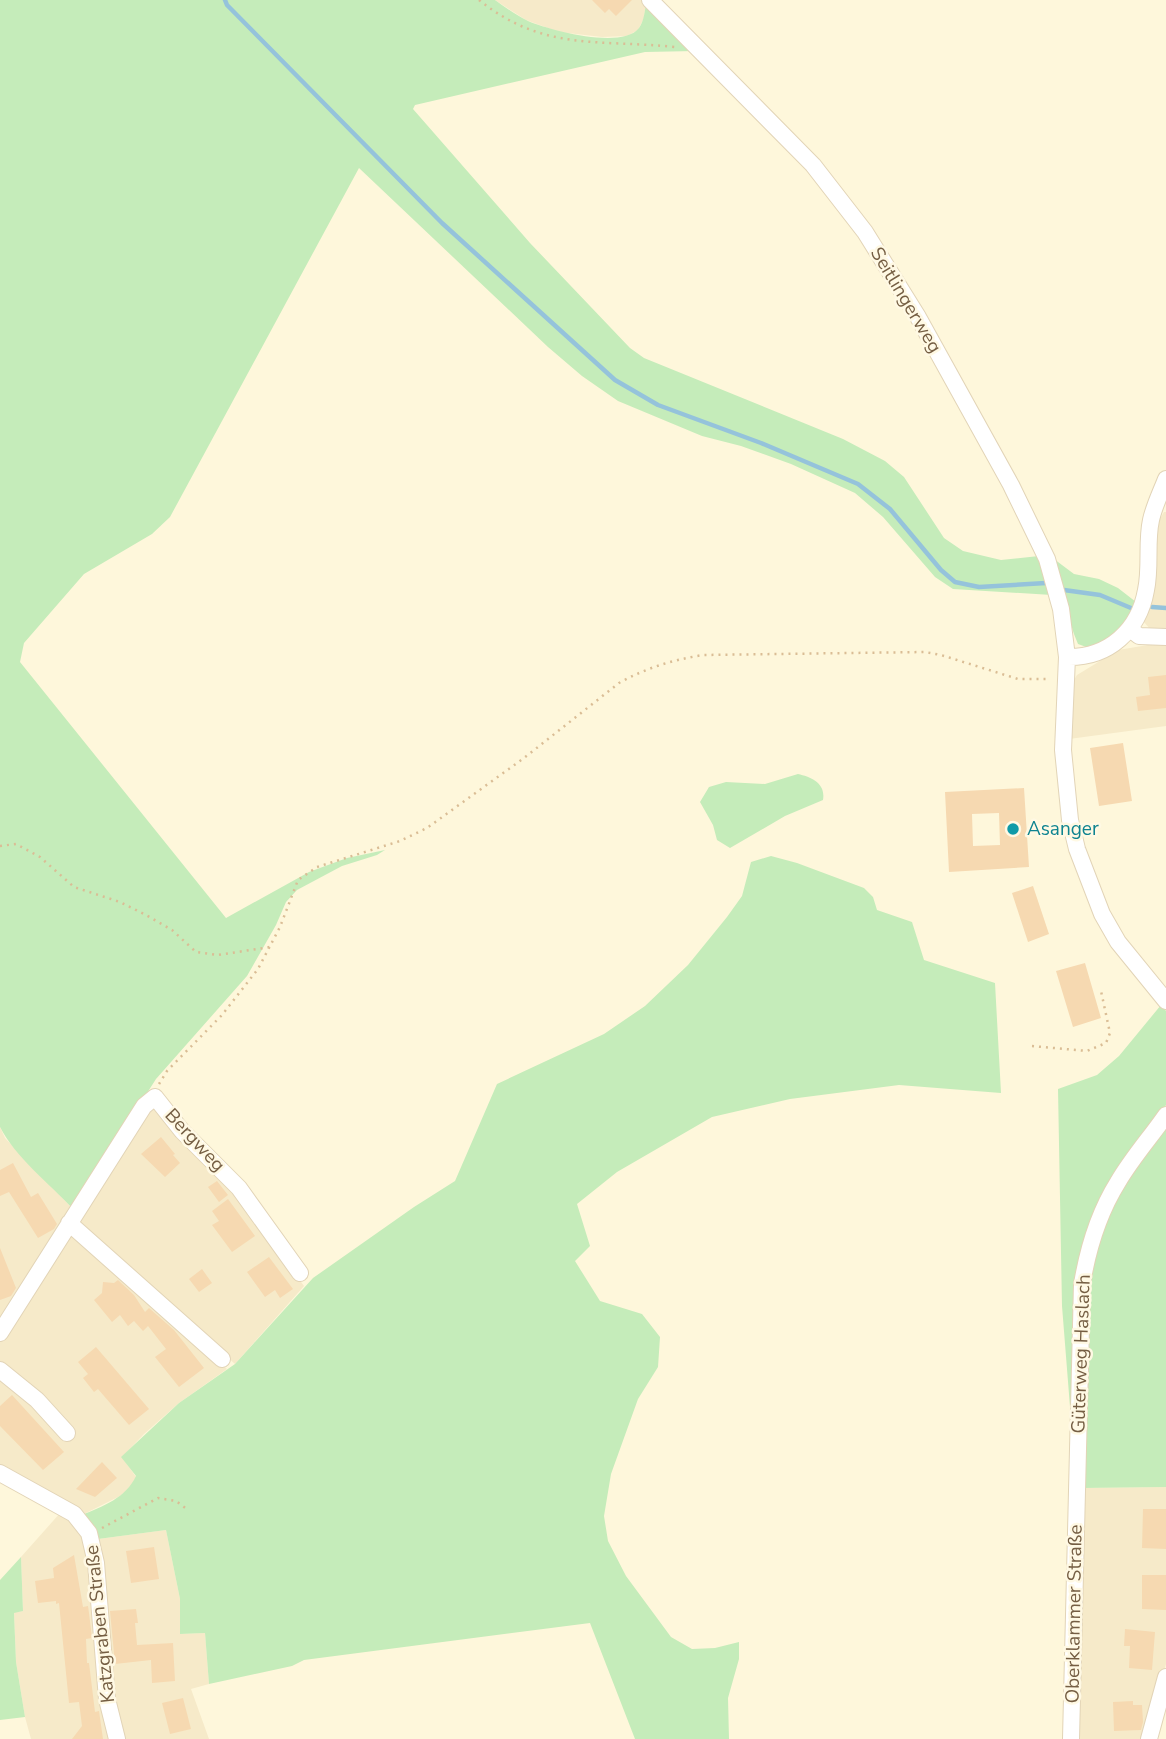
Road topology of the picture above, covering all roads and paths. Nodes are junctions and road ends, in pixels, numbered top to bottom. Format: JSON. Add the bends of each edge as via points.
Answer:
{"nodes":[{"id":1,"x":479,"y":0,"type":"edge"},
{"id":2,"x":650,"y":0,"type":"edge"},
{"id":3,"x":691,"y":41,"type":"junction"},
{"id":4,"x":1166,"y":479,"type":"edge"},
{"id":5,"x":1162,"y":503,"type":"edge"},
{"id":6,"x":1130,"y":629,"type":"junction"},
{"id":7,"x":1166,"y":637,"type":"edge"},
{"id":8,"x":1067,"y":657,"type":"junction"},
{"id":9,"x":1066,"y":677,"type":"junction"},
{"id":10,"x":0,"y":846,"type":"edge"},
{"id":11,"x":270,"y":947,"type":"junction"},
{"id":12,"x":1101,"y":990,"type":"dead end"},
{"id":13,"x":1166,"y":1001,"type":"edge"},
{"id":14,"x":1032,"y":1046,"type":"dead end"},
{"id":15,"x":155,"y":1097,"type":"junction"},
{"id":16,"x":1166,"y":1115,"type":"edge"},
{"id":17,"x":69,"y":1223,"type":"junction"},
{"id":18,"x":300,"y":1273,"type":"dead end"},
{"id":19,"x":0,"y":1333,"type":"edge"},
{"id":20,"x":222,"y":1359,"type":"dead end"},
{"id":21,"x":0,"y":1370,"type":"edge"},
{"id":22,"x":67,"y":1433,"type":"dead end"},
{"id":23,"x":0,"y":1473,"type":"edge"},
{"id":24,"x":1077,"y":1489,"type":"joint"},
{"id":25,"x":188,"y":1510,"type":"dead end"},
{"id":26,"x":89,"y":1533,"type":"junction"},
{"id":27,"x":1166,"y":1676,"type":"edge"},
{"id":28,"x":117,"y":1739,"type":"edge"},
{"id":29,"x":1071,"y":1739,"type":"edge"},
{"id":30,"x":1149,"y":1739,"type":"edge"}],
"edges":[{"from":1,"to":3,"type":"path","via":[[519,27],[551,37],[677,48]]},
{"from":2,"to":3,"type":"street","name":"Seitlingerweg"},
{"from":3,"to":8,"type":"street","name":"Seitlingerweg","via":[[813,165],[886,263],[1034,531],[1056,584]]},
{"from":4,"to":5,"type":"street"},
{"from":5,"to":6,"type":"street","via":[[1151,521],[1146,590]]},
{"from":6,"to":7,"type":"street","via":[[1139,636]]},
{"from":6,"to":8,"type":"street","via":[[1115,645],[1098,653]]},
{"from":8,"to":9,"type":"street"},
{"from":9,"to":11,"type":"path","via":[[1018,679],[941,655],[907,651],[703,655],[655,665],[619,683],[427,828],[317,867],[298,880]]},
{"from":9,"to":13,"type":"street","via":[[1063,750],[1077,849],[1113,933]]},
{"from":10,"to":11,"type":"path","via":[[16,844],[40,857],[74,887],[146,915],[196,952],[218,955]]},
{"from":11,"to":15,"type":"path","via":[[237,997],[167,1071]]},
{"from":12,"to":14,"type":"path","via":[[1110,1033],[1106,1043],[1087,1051]]},
{"from":15,"to":17,"type":"street","name":"Bergweg","via":[[144,1106]]},
{"from":15,"to":18,"type":"street","name":"Bergweg","via":[[239,1188]]},
{"from":16,"to":24,"type":"street","name":"Güterweg Haslach","via":[[1117,1182],[1087,1255],[1080,1317]]},
{"from":17,"to":19,"type":"street","name":"Bergweg"},
{"from":17,"to":20,"type":"street"},
{"from":21,"to":22,"type":"street"},
{"from":23,"to":26,"type":"street","name":"Katzgraben Straße","via":[[74,1514]]},
{"from":24,"to":29,"type":"street","name":"Oberklammer Straße"},
{"from":25,"to":26,"type":"path","via":[[176,1501],[158,1498]]},
{"from":26,"to":28,"type":"street","name":"Katzgraben Straße","via":[[96,1563],[107,1699]]},
{"from":27,"to":30,"type":"street"}]}
